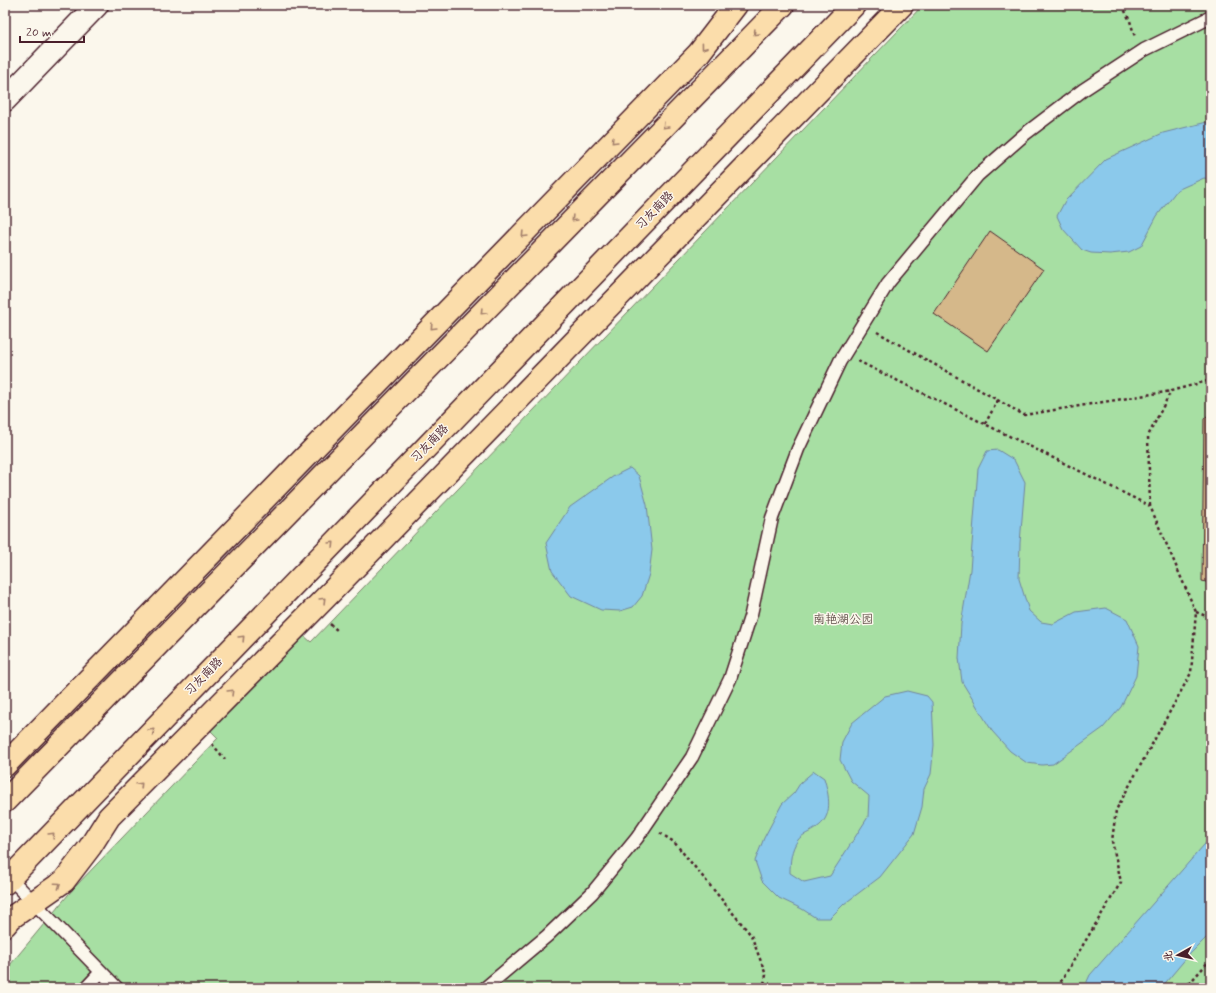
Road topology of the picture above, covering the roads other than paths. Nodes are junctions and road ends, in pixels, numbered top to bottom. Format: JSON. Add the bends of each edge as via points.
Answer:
{"nodes":[{"id":1,"x":97,"y":5,"type":"edge"},
{"id":2,"x":736,"y":5,"type":"edge"},
{"id":3,"x":783,"y":5,"type":"edge"},
{"id":4,"x":854,"y":5,"type":"edge"},
{"id":5,"x":902,"y":5,"type":"edge"},
{"id":6,"x":1211,"y":17,"type":"edge"},
{"id":7,"x":5,"y":100,"type":"edge"},
{"id":8,"x":5,"y":765,"type":"edge"},
{"id":9,"x":5,"y":802,"type":"edge"},
{"id":10,"x":7,"y":881,"type":"edge"},
{"id":11,"x":33,"y":903,"type":"junction"},
{"id":12,"x":5,"y":925,"type":"edge"},
{"id":13,"x":101,"y":972,"type":"junction"},
{"id":14,"x":86,"y":988,"type":"edge"},
{"id":15,"x":117,"y":988,"type":"edge"},
{"id":16,"x":484,"y":988,"type":"edge"}],
"edges":[{"from":1,"to":7,"type":"street"},
{"from":2,"to":8,"type":"main road","one_way":true,"via":[[699,53]]},
{"from":3,"to":9,"type":"main road","one_way":true},
{"from":10,"to":4,"type":"main road","name":"习友南路","one_way":true},
{"from":11,"to":5,"type":"main road","one_way":true,"via":[[64,881],[109,817]]},
{"from":6,"to":16,"type":"lane","via":[[1140,53],[1083,90],[1025,134],[978,175],[888,283],[844,354],[798,449],[772,518],[751,614],[730,679],[692,757],[638,838],[592,893]]},
{"from":10,"to":11,"type":"lane"},
{"from":11,"to":12,"type":"main road"},
{"from":11,"to":13,"type":"lane"},
{"from":13,"to":14,"type":"lane"},
{"from":13,"to":15,"type":"lane"}]}
